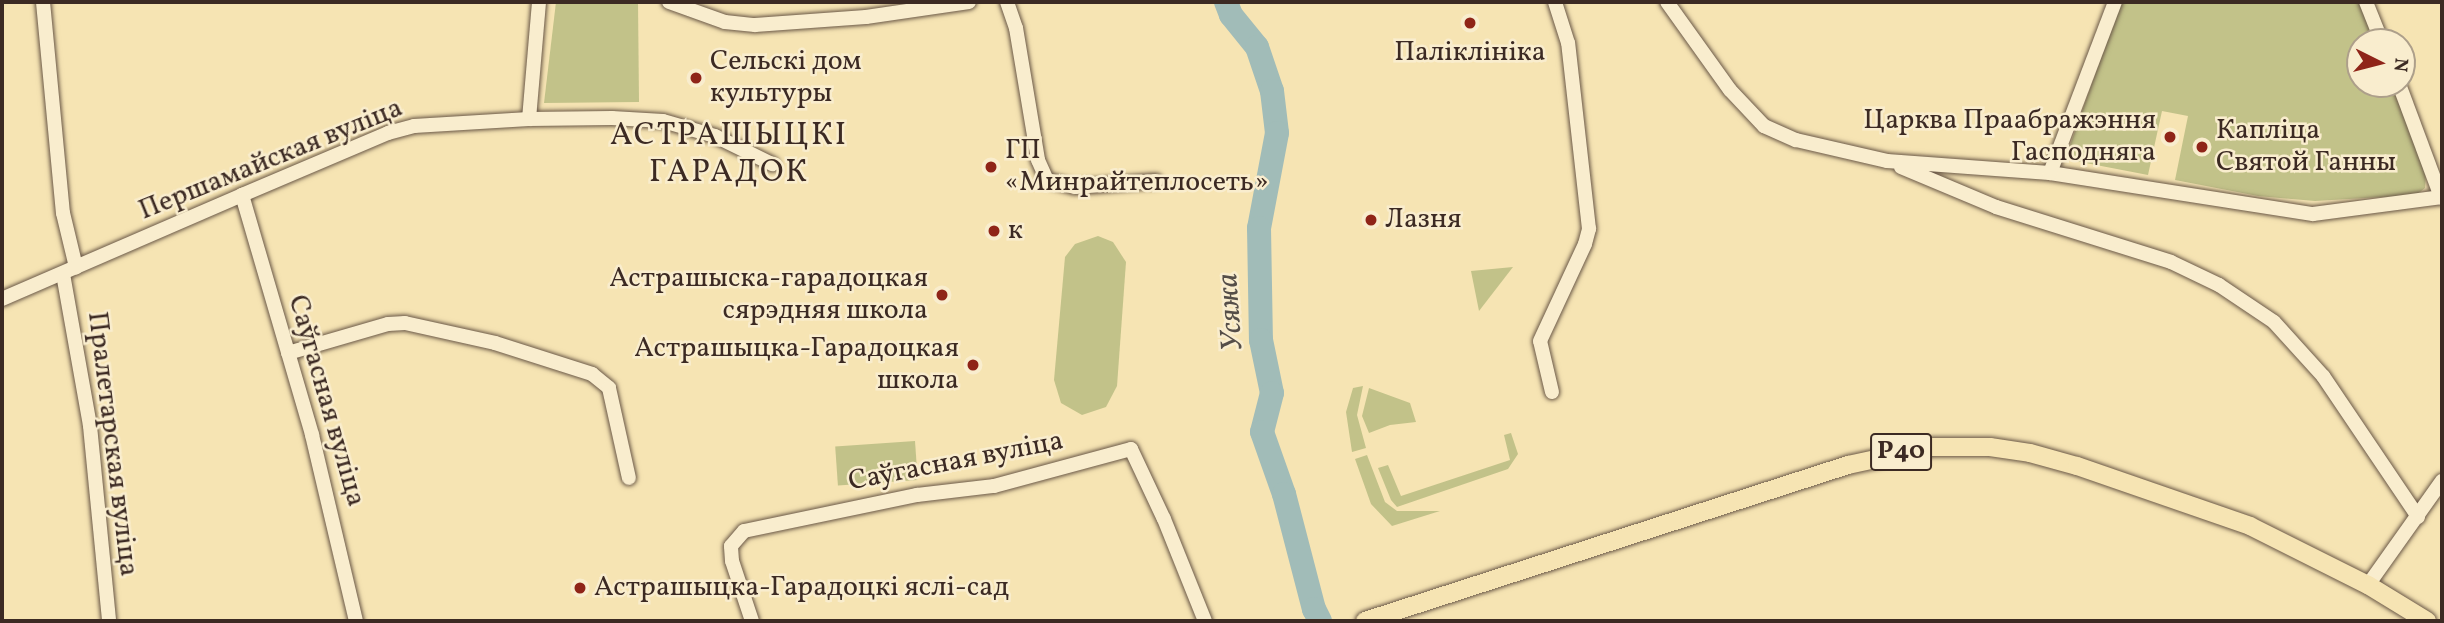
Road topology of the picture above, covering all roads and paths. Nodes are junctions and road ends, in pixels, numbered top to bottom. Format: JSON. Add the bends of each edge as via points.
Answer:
{"nodes":[{"id":1,"x":43,"y":2,"type":"edge"},
{"id":2,"x":539,"y":2,"type":"edge"},
{"id":3,"x":669,"y":2,"type":"edge"},
{"id":4,"x":968,"y":2,"type":"edge"},
{"id":5,"x":1006,"y":2,"type":"edge"},
{"id":6,"x":1555,"y":2,"type":"edge"},
{"id":7,"x":1667,"y":2,"type":"edge"},
{"id":8,"x":2115,"y":2,"type":"edge"},
{"id":9,"x":2366,"y":2,"type":"edge"},
{"id":10,"x":2376,"y":28,"type":"edge"},
{"id":11,"x":2404,"y":98,"type":"edge"},
{"id":12,"x":529,"y":119,"type":"junction"},
{"id":13,"x":1887,"y":161,"type":"junction"},
{"id":14,"x":772,"y":164,"type":"dead end"},
{"id":15,"x":2050,"y":173,"type":"junction"},
{"id":16,"x":1156,"y":181,"type":"dead end"},
{"id":17,"x":242,"y":195,"type":"junction"},
{"id":18,"x":2442,"y":197,"type":"edge"},
{"id":19,"x":70,"y":270,"type":"junction"},
{"id":20,"x":2,"y":299,"type":"edge"},
{"id":21,"x":288,"y":353,"type":"junction"},
{"id":22,"x":1552,"y":392,"type":"dead end"},
{"id":23,"x":629,"y":478,"type":"dead end"},
{"id":24,"x":2442,"y":481,"type":"edge"},
{"id":25,"x":2418,"y":517,"type":"junction"},
{"id":26,"x":2368,"y":585,"type":"junction"},
{"id":27,"x":109,"y":621,"type":"edge"},
{"id":28,"x":356,"y":621,"type":"edge"},
{"id":29,"x":752,"y":621,"type":"edge"},
{"id":30,"x":1205,"y":621,"type":"edge"},
{"id":31,"x":1365,"y":621,"type":"edge"},
{"id":32,"x":2427,"y":621,"type":"edge"}],
"edges":[{"from":1,"to":19,"type":"street","name":"Пралетарская вуліца"},
{"from":2,"to":12,"type":"street"},
{"from":3,"to":4,"type":"street","via":[[725,22],[755,25],[866,17]]},
{"from":5,"to":16,"type":"street","via":[[1016,28],[1038,160],[1047,180],[1074,187]]},
{"from":6,"to":22,"type":"street","via":[[1567,43],[1589,229],[1540,341]]},
{"from":7,"to":13,"type":"street","via":[[1730,90],[1764,126],[1796,140]]},
{"from":8,"to":15,"type":"street"},
{"from":9,"to":10,"type":"street"},
{"from":11,"to":18,"type":"street"},
{"from":12,"to":14,"type":"street","name":"Першамайская вуліца","via":[[663,121],[715,136]]},
{"from":12,"to":17,"type":"street","name":"Першамайская вуліца","via":[[414,126]]},
{"from":13,"to":15,"type":"street"},
{"from":13,"to":25,"type":"street","via":[[1996,206],[2171,262],[2219,285],[2274,321],[2323,376]]},
{"from":15,"to":18,"type":"street","via":[[2313,214]]},
{"from":17,"to":19,"type":"street","name":"Першамайская вуліца"},
{"from":17,"to":21,"type":"street","name":"Саўгасная вуліца"},
{"from":19,"to":20,"type":"street","name":"Першамайская вуліца"},
{"from":19,"to":27,"type":"street","name":"Пралетарская вуліца"},
{"from":21,"to":23,"type":"street","via":[[405,323],[495,343],[592,374],[609,388]]},
{"from":21,"to":28,"type":"street","name":"Саўгасная вуліца","via":[[333,516]]},
{"from":24,"to":25,"type":"street"},
{"from":25,"to":26,"type":"street"},
{"from":26,"to":31,"type":"main road","number":"Р40","via":[[2250,526],[2077,467],[1990,447],[1931,447],[1848,466]]},
{"from":26,"to":32,"type":"main road","number":"Р40"},
{"from":29,"to":30,"type":"street","name":"Саўгасная вуліца","via":[[732,561],[731,546],[744,531],[917,495],[994,486],[1131,449]]}]}
